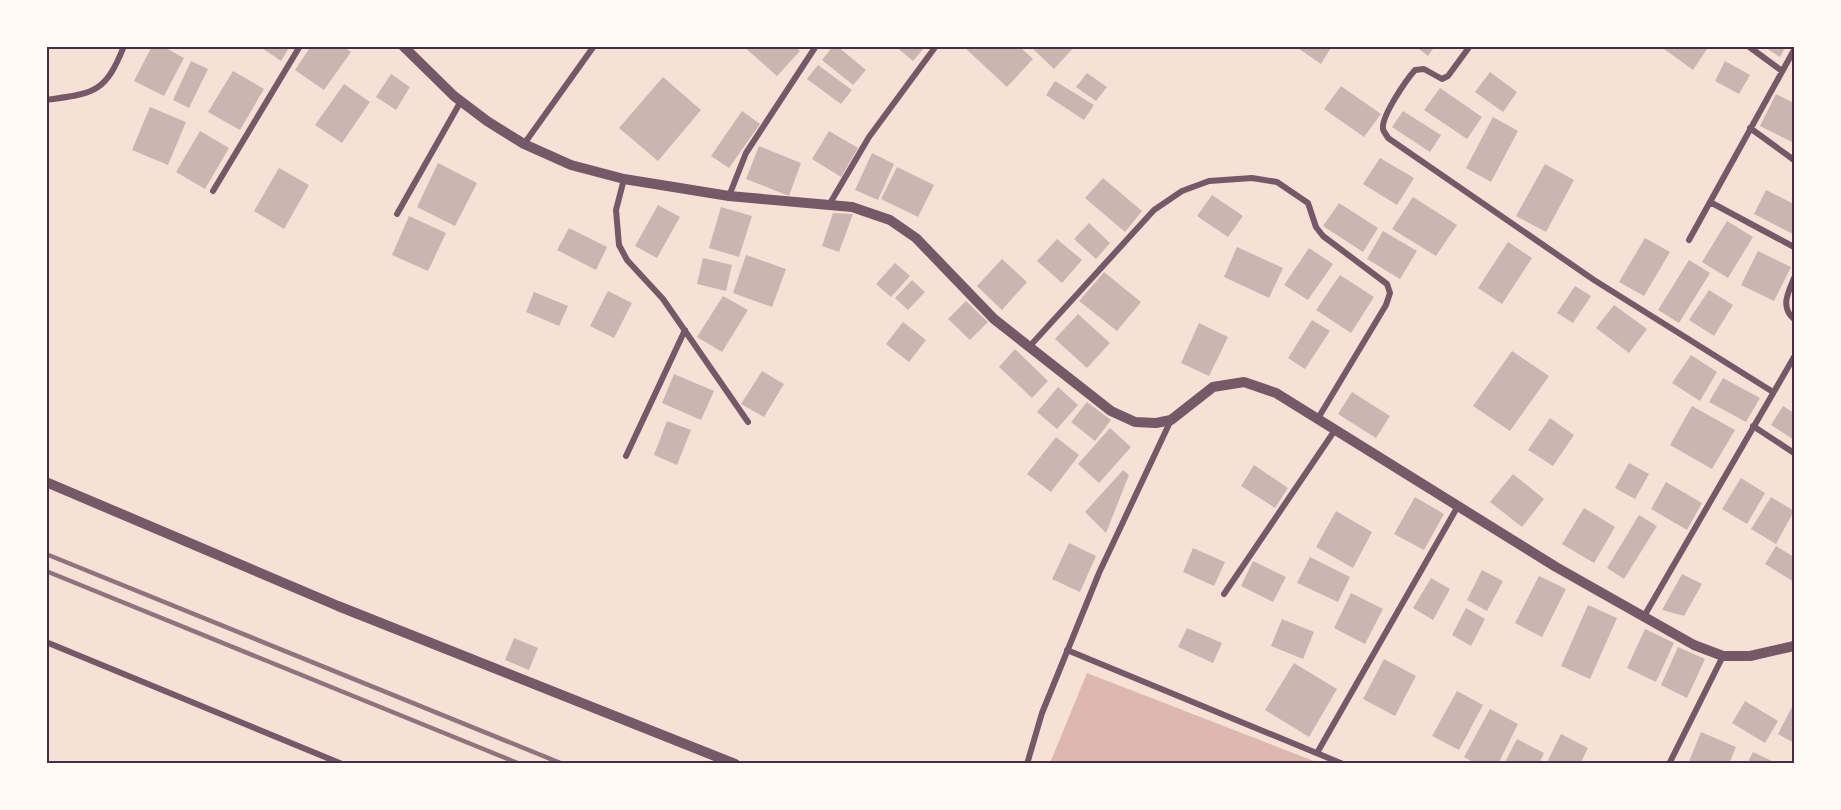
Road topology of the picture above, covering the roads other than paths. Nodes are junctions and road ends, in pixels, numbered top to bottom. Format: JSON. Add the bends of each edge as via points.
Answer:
{"nodes":[{"id":1,"x":124,"y":46,"type":"edge"},
{"id":2,"x":300,"y":46,"type":"edge"},
{"id":3,"x":404,"y":46,"type":"edge"},
{"id":4,"x":594,"y":46,"type":"edge"},
{"id":5,"x":816,"y":46,"type":"edge"},
{"id":6,"x":936,"y":46,"type":"edge"},
{"id":7,"x":1470,"y":46,"type":"edge"},
{"id":8,"x":1748,"y":46,"type":"edge"},
{"id":9,"x":1794,"y":50,"type":"edge"},
{"id":10,"x":1782,"y":72,"type":"junction"},
{"id":11,"x":46,"y":100,"type":"edge"},
{"id":12,"x":461,"y":101,"type":"junction"},
{"id":13,"x":1750,"y":128,"type":"junction"},
{"id":14,"x":524,"y":144,"type":"junction"},
{"id":15,"x":1794,"y":160,"type":"edge"},
{"id":16,"x":624,"y":179,"type":"junction"},
{"id":17,"x":213,"y":191,"type":"dead end"},
{"id":18,"x":729,"y":196,"type":"junction"},
{"id":19,"x":1710,"y":202,"type":"junction"},
{"id":20,"x":829,"y":205,"type":"junction"},
{"id":21,"x":397,"y":214,"type":"dead end"},
{"id":22,"x":1689,"y":240,"type":"dead end"},
{"id":23,"x":1794,"y":247,"type":"edge"},
{"id":24,"x":1794,"y":278,"type":"edge"},
{"id":25,"x":1794,"y":319,"type":"edge"},
{"id":26,"x":685,"y":330,"type":"junction"},
{"id":27,"x":1028,"y":348,"type":"junction"},
{"id":28,"x":1794,"y":357,"type":"edge"},
{"id":29,"x":1773,"y":392,"type":"junction"},
{"id":30,"x":1171,"y":420,"type":"junction"},
{"id":31,"x":1317,"y":420,"type":"junction"},
{"id":32,"x":748,"y":422,"type":"dead end"},
{"id":33,"x":1753,"y":426,"type":"junction"},
{"id":34,"x":1335,"y":430,"type":"junction"},
{"id":35,"x":1794,"y":453,"type":"edge"},
{"id":36,"x":626,"y":456,"type":"dead end"},
{"id":37,"x":46,"y":482,"type":"edge"},
{"id":38,"x":1458,"y":506,"type":"junction"},
{"id":39,"x":1224,"y":594,"type":"dead end"},
{"id":40,"x":1643,"y":618,"type":"junction"},
{"id":41,"x":46,"y":642,"type":"edge"},
{"id":42,"x":1794,"y":646,"type":"edge"},
{"id":43,"x":1066,"y":650,"type":"junction"},
{"id":44,"x":1723,"y":656,"type":"junction"},
{"id":45,"x":1317,"y":753,"type":"junction"},
{"id":46,"x":342,"y":764,"type":"edge"},
{"id":47,"x":735,"y":764,"type":"edge"},
{"id":48,"x":1027,"y":764,"type":"edge"},
{"id":49,"x":1343,"y":764,"type":"edge"},
{"id":50,"x":1669,"y":764,"type":"edge"}],
"edges":[{"from":1,"to":11,"type":"street","via":[[108,80],[97,89]]},
{"from":2,"to":17,"type":"street"},
{"from":3,"to":12,"type":"street"},
{"from":4,"to":14,"type":"street"},
{"from":5,"to":18,"type":"street","via":[[746,153]]},
{"from":6,"to":20,"type":"street","via":[[869,137]]},
{"from":7,"to":29,"type":"street","via":[[1442,79],[1424,69],[1415,69],[1385,119],[1383,129],[1388,138],[1594,280]]},
{"from":8,"to":10,"type":"street"},
{"from":9,"to":10,"type":"street"},
{"from":10,"to":13,"type":"street"},
{"from":12,"to":14,"type":"street"},
{"from":12,"to":21,"type":"street"},
{"from":13,"to":15,"type":"street"},
{"from":13,"to":19,"type":"street"},
{"from":14,"to":16,"type":"street","via":[[571,165]]},
{"from":16,"to":18,"type":"street"},
{"from":16,"to":26,"type":"street","via":[[616,210],[619,245]]},
{"from":18,"to":20,"type":"street"},
{"from":19,"to":22,"type":"street"},
{"from":19,"to":23,"type":"street"},
{"from":20,"to":27,"type":"street","via":[[852,207],[890,220],[916,238],[957,284]]},
{"from":24,"to":25,"type":"street","via":[[1785,303]]},
{"from":26,"to":32,"type":"street"},
{"from":26,"to":36,"type":"street"},
{"from":27,"to":30,"type":"street","via":[[1111,411],[1135,422]]},
{"from":27,"to":31,"type":"street","via":[[1154,210],[1182,191],[1209,181],[1252,178],[1277,183],[1308,203],[1323,236],[1387,284],[1390,293]]},
{"from":28,"to":29,"type":"street"},
{"from":29,"to":33,"type":"street"},
{"from":30,"to":31,"type":"street","via":[[1213,387],[1245,382],[1276,393]]},
{"from":30,"to":43,"type":"street"},
{"from":31,"to":34,"type":"street"},
{"from":33,"to":35,"type":"street"},
{"from":33,"to":40,"type":"street"},
{"from":34,"to":38,"type":"street"},
{"from":34,"to":39,"type":"street"},
{"from":37,"to":47,"type":"street","via":[[338,606]]},
{"from":38,"to":40,"type":"street"},
{"from":38,"to":45,"type":"street"},
{"from":40,"to":44,"type":"street"},
{"from":41,"to":46,"type":"street"},
{"from":42,"to":44,"type":"street","via":[[1750,656]]},
{"from":43,"to":45,"type":"street"},
{"from":43,"to":48,"type":"street"},
{"from":44,"to":50,"type":"street"},
{"from":45,"to":49,"type":"street"}]}
